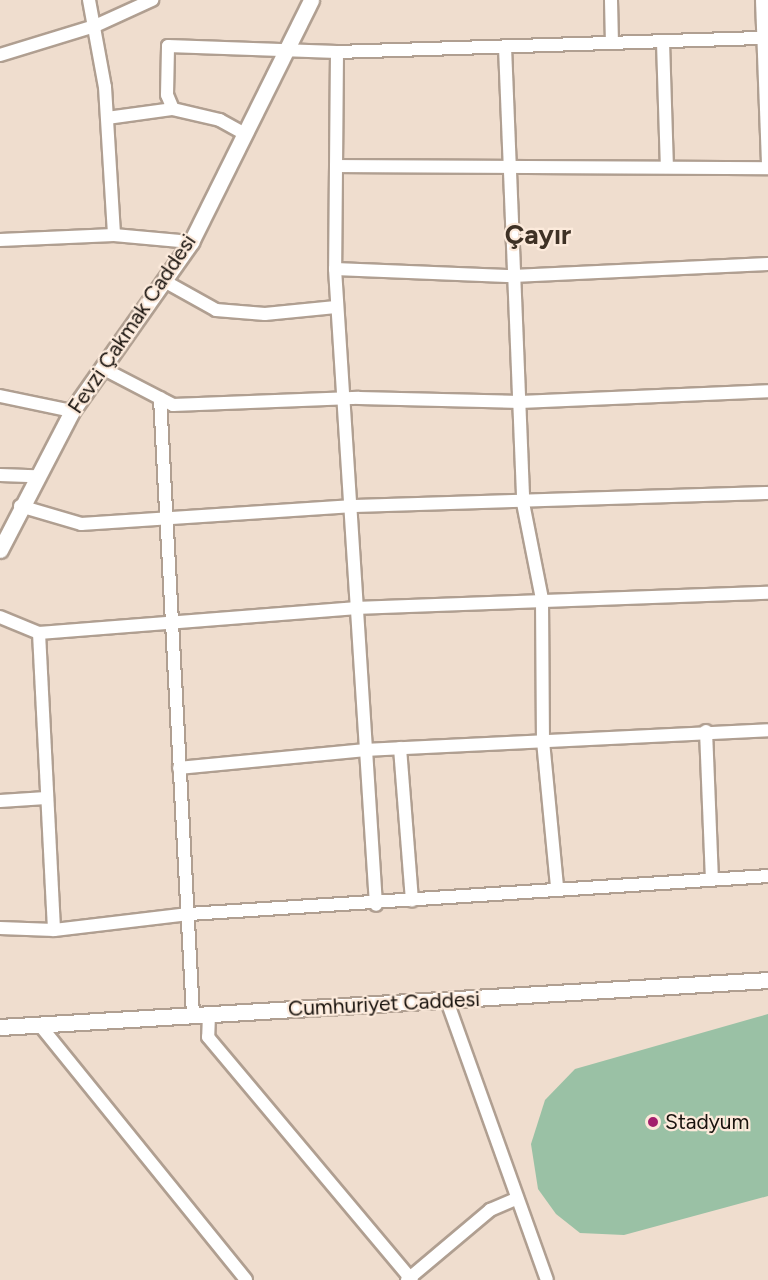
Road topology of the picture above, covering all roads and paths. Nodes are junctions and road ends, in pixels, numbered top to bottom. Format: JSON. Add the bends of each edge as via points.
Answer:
{"nodes":[{"id":1,"x":89,"y":0,"type":"edge"},
{"id":2,"x":152,"y":0,"type":"edge"},
{"id":3,"x":311,"y":0,"type":"edge"},
{"id":4,"x":611,"y":0,"type":"edge"},
{"id":5,"x":762,"y":0,"type":"edge"},
{"id":6,"x":95,"y":26,"type":"junction"},
{"id":7,"x":764,"y":38,"type":"edge"},
{"id":8,"x":663,"y":42,"type":"junction"},
{"id":9,"x":612,"y":44,"type":"junction"},
{"id":10,"x":505,"y":47,"type":"junction"},
{"id":11,"x":285,"y":52,"type":"junction"},
{"id":12,"x":337,"y":52,"type":"junction"},
{"id":13,"x":0,"y":55,"type":"edge"},
{"id":14,"x":173,"y":109,"type":"junction"},
{"id":15,"x":108,"y":118,"type":"junction"},
{"id":16,"x":245,"y":134,"type":"junction"},
{"id":17,"x":508,"y":164,"type":"junction"},
{"id":18,"x":336,"y":166,"type":"junction"},
{"id":19,"x":768,"y":166,"type":"edge"},
{"id":20,"x":667,"y":167,"type":"junction"},
{"id":21,"x":114,"y":235,"type":"junction"},
{"id":22,"x":0,"y":239,"type":"edge"},
{"id":23,"x":191,"y":242,"type":"junction"},
{"id":24,"x":768,"y":264,"type":"edge"},
{"id":25,"x":334,"y":269,"type":"junction"},
{"id":26,"x":513,"y":276,"type":"junction"},
{"id":27,"x":166,"y":282,"type":"junction"},
{"id":28,"x":336,"y":307,"type":"junction"},
{"id":29,"x":102,"y":368,"type":"junction"},
{"id":30,"x":768,"y":391,"type":"edge"},
{"id":31,"x":0,"y":396,"type":"edge"},
{"id":32,"x":160,"y":398,"type":"junction"},
{"id":33,"x":341,"y":399,"type":"junction"},
{"id":34,"x":520,"y":402,"type":"junction"},
{"id":35,"x":72,"y":411,"type":"junction"},
{"id":36,"x":0,"y":475,"type":"edge"},
{"id":37,"x":35,"y":476,"type":"junction"},
{"id":38,"x":768,"y":492,"type":"edge"},
{"id":39,"x":523,"y":503,"type":"junction"},
{"id":40,"x":20,"y":506,"type":"junction"},
{"id":41,"x":353,"y":506,"type":"junction"},
{"id":42,"x":167,"y":517,"type":"junction"},
{"id":43,"x":0,"y":550,"type":"edge"},
{"id":44,"x":768,"y":592,"type":"edge"},
{"id":45,"x":542,"y":599,"type":"junction"},
{"id":46,"x":354,"y":608,"type":"junction"},
{"id":47,"x":0,"y":617,"type":"edge"},
{"id":48,"x":174,"y":626,"type":"junction"},
{"id":49,"x":39,"y":633,"type":"junction"},
{"id":50,"x":768,"y":730,"type":"edge"},
{"id":51,"x":706,"y":731,"type":"junction"},
{"id":52,"x":543,"y":741,"type":"junction"},
{"id":53,"x":400,"y":748,"type":"junction"},
{"id":54,"x":365,"y":750,"type":"junction"},
{"id":55,"x":179,"y":768,"type":"junction"},
{"id":56,"x":46,"y":798,"type":"junction"},
{"id":57,"x":0,"y":801,"type":"edge"},
{"id":58,"x":768,"y":876,"type":"edge"},
{"id":59,"x":712,"y":879,"type":"junction"},
{"id":60,"x":557,"y":886,"type":"junction"},
{"id":61,"x":412,"y":901,"type":"junction"},
{"id":62,"x":376,"y":905,"type":"junction"},
{"id":63,"x":189,"y":914,"type":"junction"},
{"id":64,"x":0,"y":928,"type":"edge"},
{"id":65,"x":54,"y":930,"type":"junction"},
{"id":66,"x":768,"y":980,"type":"edge"},
{"id":67,"x":447,"y":1001,"type":"junction"},
{"id":68,"x":201,"y":1015,"type":"junction"},
{"id":69,"x":39,"y":1024,"type":"junction"},
{"id":70,"x":0,"y":1027,"type":"edge"},
{"id":71,"x":514,"y":1200,"type":"junction"},
{"id":72,"x":410,"y":1279,"type":"edge"},
{"id":73,"x":246,"y":1280,"type":"edge"},
{"id":74,"x":547,"y":1280,"type":"edge"}],
"edges":[{"from":1,"to":6,"type":"street"},
{"from":2,"to":6,"type":"street"},
{"from":3,"to":11,"type":"main road","name":"Fevzi Çakmak Caddesi"},
{"from":4,"to":9,"type":"street"},
{"from":5,"to":7,"type":"street"},
{"from":6,"to":13,"type":"street"},
{"from":6,"to":15,"type":"street"},
{"from":7,"to":8,"type":"street"},
{"from":7,"to":19,"type":"street"},
{"from":8,"to":9,"type":"street"},
{"from":8,"to":20,"type":"street"},
{"from":9,"to":10,"type":"street"},
{"from":10,"to":12,"type":"street"},
{"from":10,"to":17,"type":"street"},
{"from":11,"to":12,"type":"street"},
{"from":11,"to":14,"type":"street","via":[[168,46],[167,95]]},
{"from":11,"to":16,"type":"main road","name":"Fevzi Çakmak Caddesi"},
{"from":12,"to":18,"type":"street"},
{"from":14,"to":15,"type":"street"},
{"from":14,"to":16,"type":"street","via":[[220,120]]},
{"from":15,"to":21,"type":"street"},
{"from":16,"to":23,"type":"main road","name":"Fevzi Çakmak Caddesi"},
{"from":17,"to":18,"type":"street"},
{"from":17,"to":20,"type":"street","via":[[524,169]]},
{"from":17,"to":26,"type":"street"},
{"from":18,"to":25,"type":"street"},
{"from":19,"to":20,"type":"street"},
{"from":21,"to":22,"type":"street"},
{"from":21,"to":23,"type":"street"},
{"from":23,"to":27,"type":"main road","name":"Fevzi Çakmak Caddesi"},
{"from":24,"to":26,"type":"street"},
{"from":25,"to":26,"type":"street"},
{"from":25,"to":28,"type":"street"},
{"from":26,"to":34,"type":"street"},
{"from":27,"to":28,"type":"street","via":[[216,310],[265,314]]},
{"from":27,"to":29,"type":"main road","name":"Fevzi Çakmak Caddesi"},
{"from":28,"to":33,"type":"street"},
{"from":29,"to":32,"type":"street"},
{"from":29,"to":35,"type":"main road","name":"Fevzi Çakmak Caddesi"},
{"from":30,"to":34,"type":"street"},
{"from":31,"to":35,"type":"street"},
{"from":32,"to":33,"type":"street","via":[[173,405]]},
{"from":32,"to":42,"type":"street"},
{"from":33,"to":34,"type":"street"},
{"from":33,"to":41,"type":"street"},
{"from":34,"to":39,"type":"street"},
{"from":35,"to":37,"type":"main road","name":"Fevzi Çakmak Caddesi"},
{"from":36,"to":37,"type":"street"},
{"from":37,"to":40,"type":"main road","name":"Fevzi Çakmak Caddesi"},
{"from":38,"to":39,"type":"street"},
{"from":39,"to":41,"type":"street"},
{"from":39,"to":45,"type":"street"},
{"from":40,"to":42,"type":"street","via":[[81,524]]},
{"from":40,"to":43,"type":"main road","name":"Fevzi Çakmak Caddesi"},
{"from":41,"to":42,"type":"street"},
{"from":41,"to":46,"type":"street"},
{"from":42,"to":48,"type":"street"},
{"from":44,"to":45,"type":"street"},
{"from":45,"to":46,"type":"street"},
{"from":45,"to":52,"type":"street"},
{"from":46,"to":48,"type":"street"},
{"from":46,"to":54,"type":"street"},
{"from":47,"to":49,"type":"street"},
{"from":48,"to":49,"type":"street"},
{"from":48,"to":55,"type":"street"},
{"from":49,"to":56,"type":"street"},
{"from":50,"to":51,"type":"street"},
{"from":51,"to":52,"type":"street"},
{"from":51,"to":59,"type":"street"},
{"from":52,"to":53,"type":"street"},
{"from":52,"to":60,"type":"street"},
{"from":53,"to":54,"type":"street"},
{"from":53,"to":61,"type":"street"},
{"from":54,"to":55,"type":"street"},
{"from":54,"to":62,"type":"street"},
{"from":55,"to":63,"type":"street"},
{"from":56,"to":57,"type":"street"},
{"from":56,"to":65,"type":"street"},
{"from":58,"to":59,"type":"street"},
{"from":59,"to":60,"type":"street"},
{"from":60,"to":61,"type":"street"},
{"from":61,"to":62,"type":"street"},
{"from":62,"to":63,"type":"street"},
{"from":63,"to":65,"type":"street"},
{"from":63,"to":68,"type":"street"},
{"from":64,"to":65,"type":"street"},
{"from":66,"to":67,"type":"main road","name":"Cumhuriyet Caddesi"},
{"from":67,"to":68,"type":"main road","name":"Cumhuriyet Caddesi"},
{"from":67,"to":71,"type":"street"},
{"from":68,"to":69,"type":"main road","name":"Cumhuriyet Caddesi"},
{"from":68,"to":72,"type":"street","via":[[208,1037]]},
{"from":69,"to":70,"type":"main road","name":"Cumhuriyet Caddesi"},
{"from":69,"to":73,"type":"street"},
{"from":71,"to":72,"type":"street","via":[[490,1210]]},
{"from":71,"to":74,"type":"street"}]}
